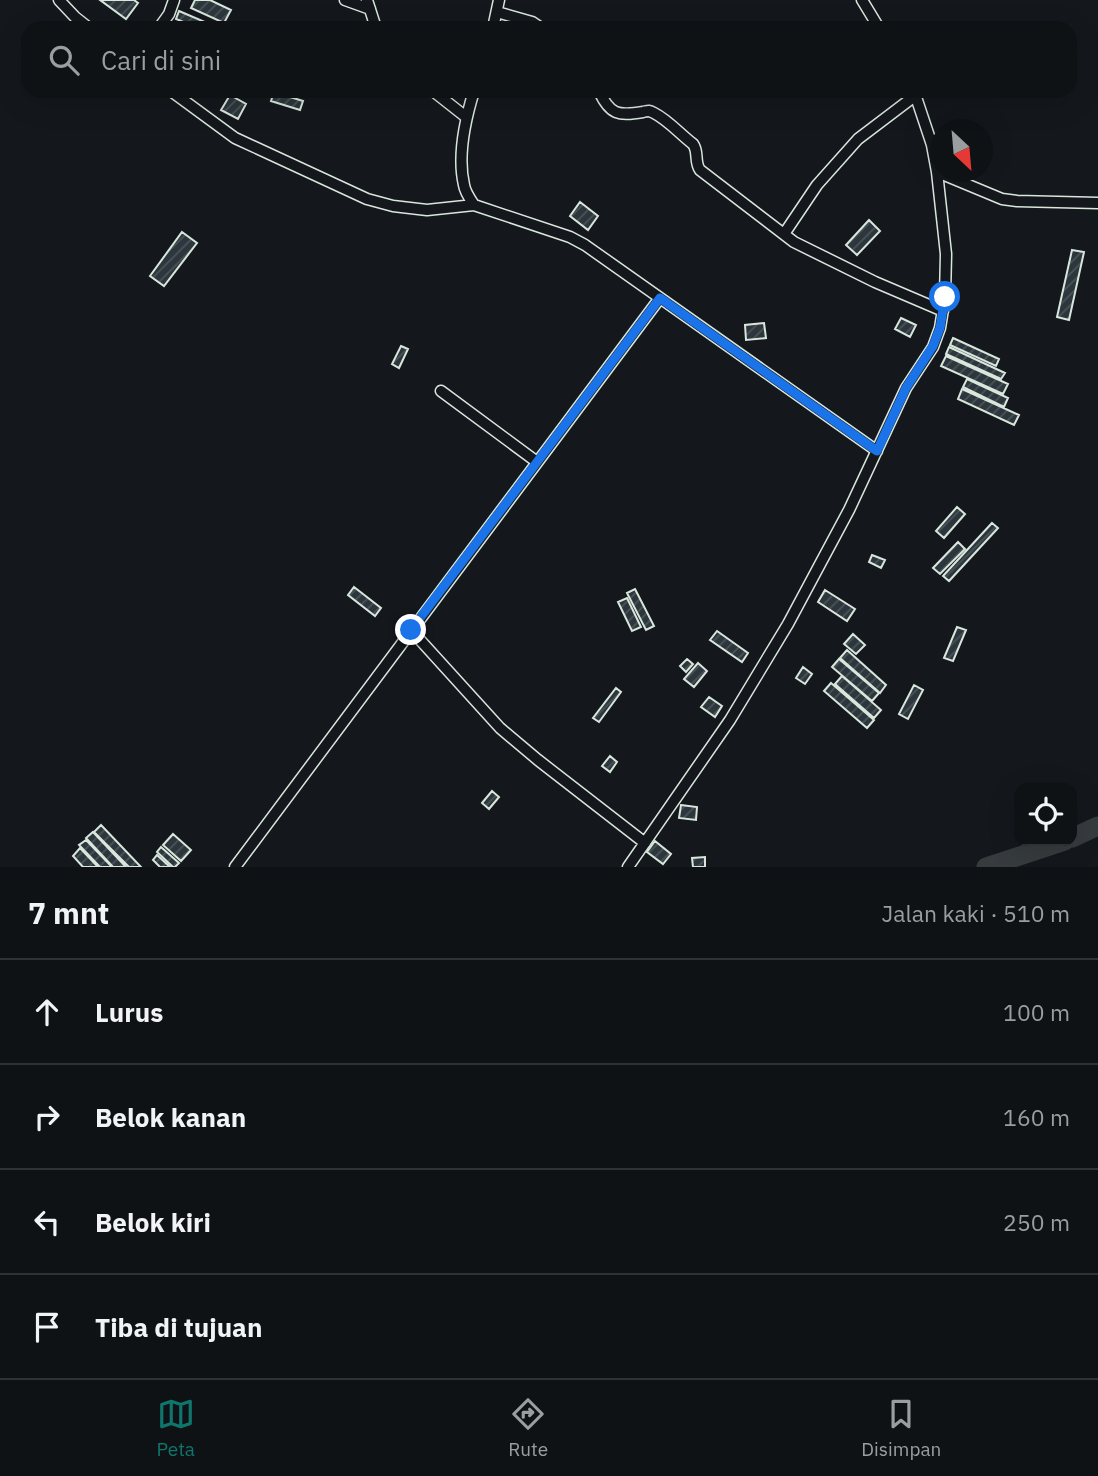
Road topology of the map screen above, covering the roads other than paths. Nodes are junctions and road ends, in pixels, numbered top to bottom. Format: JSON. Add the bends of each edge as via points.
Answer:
{"nodes":[{"id":1,"x":59,"y":0,"type":"edge"},
{"id":2,"x":174,"y":0,"type":"edge"},
{"id":3,"x":345,"y":0,"type":"edge"},
{"id":4,"x":499,"y":0,"type":"edge"},
{"id":5,"x":862,"y":0,"type":"edge"},
{"id":6,"x":369,"y":4,"type":"edge"},
{"id":7,"x":496,"y":12,"type":"junction"},
{"id":8,"x":80,"y":21,"type":"edge"},
{"id":9,"x":164,"y":21,"type":"edge"},
{"id":10,"x":374,"y":21,"type":"edge"},
{"id":11,"x":494,"y":21,"type":"edge"},
{"id":12,"x":525,"y":21,"type":"edge"},
{"id":13,"x":875,"y":21,"type":"edge"},
{"id":14,"x":181,"y":98,"type":"edge"},
{"id":15,"x":442,"y":98,"type":"edge"},
{"id":16,"x":472,"y":98,"type":"edge"},
{"id":17,"x":602,"y":98,"type":"edge"},
{"id":18,"x":909,"y":98,"type":"edge"},
{"id":19,"x":917,"y":98,"type":"edge"},
{"id":20,"x":466,"y":117,"type":"junction"},
{"id":21,"x":930,"y":139,"type":"edge"},
{"id":22,"x":938,"y":182,"type":"edge"},
{"id":23,"x":961,"y":182,"type":"edge"},
{"id":24,"x":1098,"y":202,"type":"edge"},
{"id":25,"x":474,"y":205,"type":"junction"},
{"id":26,"x":784,"y":234,"type":"junction"},
{"id":27,"x":660,"y":298,"type":"junction"},
{"id":28,"x":943,"y":310,"type":"junction"},
{"id":29,"x":441,"y":391,"type":"dead end"},
{"id":30,"x":877,"y":451,"type":"junction"},
{"id":31,"x":537,"y":462,"type":"junction"},
{"id":32,"x":411,"y":630,"type":"junction"},
{"id":33,"x":645,"y":843,"type":"junction"},
{"id":34,"x":235,"y":867,"type":"edge"},
{"id":35,"x":628,"y":867,"type":"edge"}],
"edges":[{"from":1,"to":8,"type":"street"},
{"from":2,"to":9,"type":"street"},
{"from":3,"to":6,"type":"street"},
{"from":4,"to":7,"type":"street"},
{"from":5,"to":13,"type":"street"},
{"from":6,"to":10,"type":"street"},
{"from":7,"to":11,"type":"street"},
{"from":7,"to":12,"type":"street"},
{"from":14,"to":25,"type":"street","via":[[235,138],[367,199],[427,210]]},
{"from":15,"to":20,"type":"street"},
{"from":16,"to":20,"type":"street"},
{"from":17,"to":26,"type":"street","via":[[614,113],[653,113],[693,144],[700,170]]},
{"from":18,"to":26,"type":"street","via":[[858,139],[817,185]]},
{"from":19,"to":21,"type":"street"},
{"from":20,"to":25,"type":"street","via":[[461,167],[464,188]]},
{"from":22,"to":28,"type":"street","via":[[946,254]]},
{"from":23,"to":24,"type":"street","via":[[1002,199]]},
{"from":25,"to":27,"type":"street","via":[[570,237]]},
{"from":26,"to":28,"type":"street","via":[[875,282]]},
{"from":27,"to":30,"type":"street"},
{"from":27,"to":31,"type":"street"},
{"from":28,"to":30,"type":"street","via":[[933,346],[906,388]]},
{"from":29,"to":31,"type":"street"},
{"from":30,"to":33,"type":"street","via":[[788,624],[730,720]]},
{"from":31,"to":32,"type":"street"},
{"from":32,"to":33,"type":"street","via":[[500,728]]},
{"from":32,"to":34,"type":"street"},
{"from":33,"to":35,"type":"street"}]}
